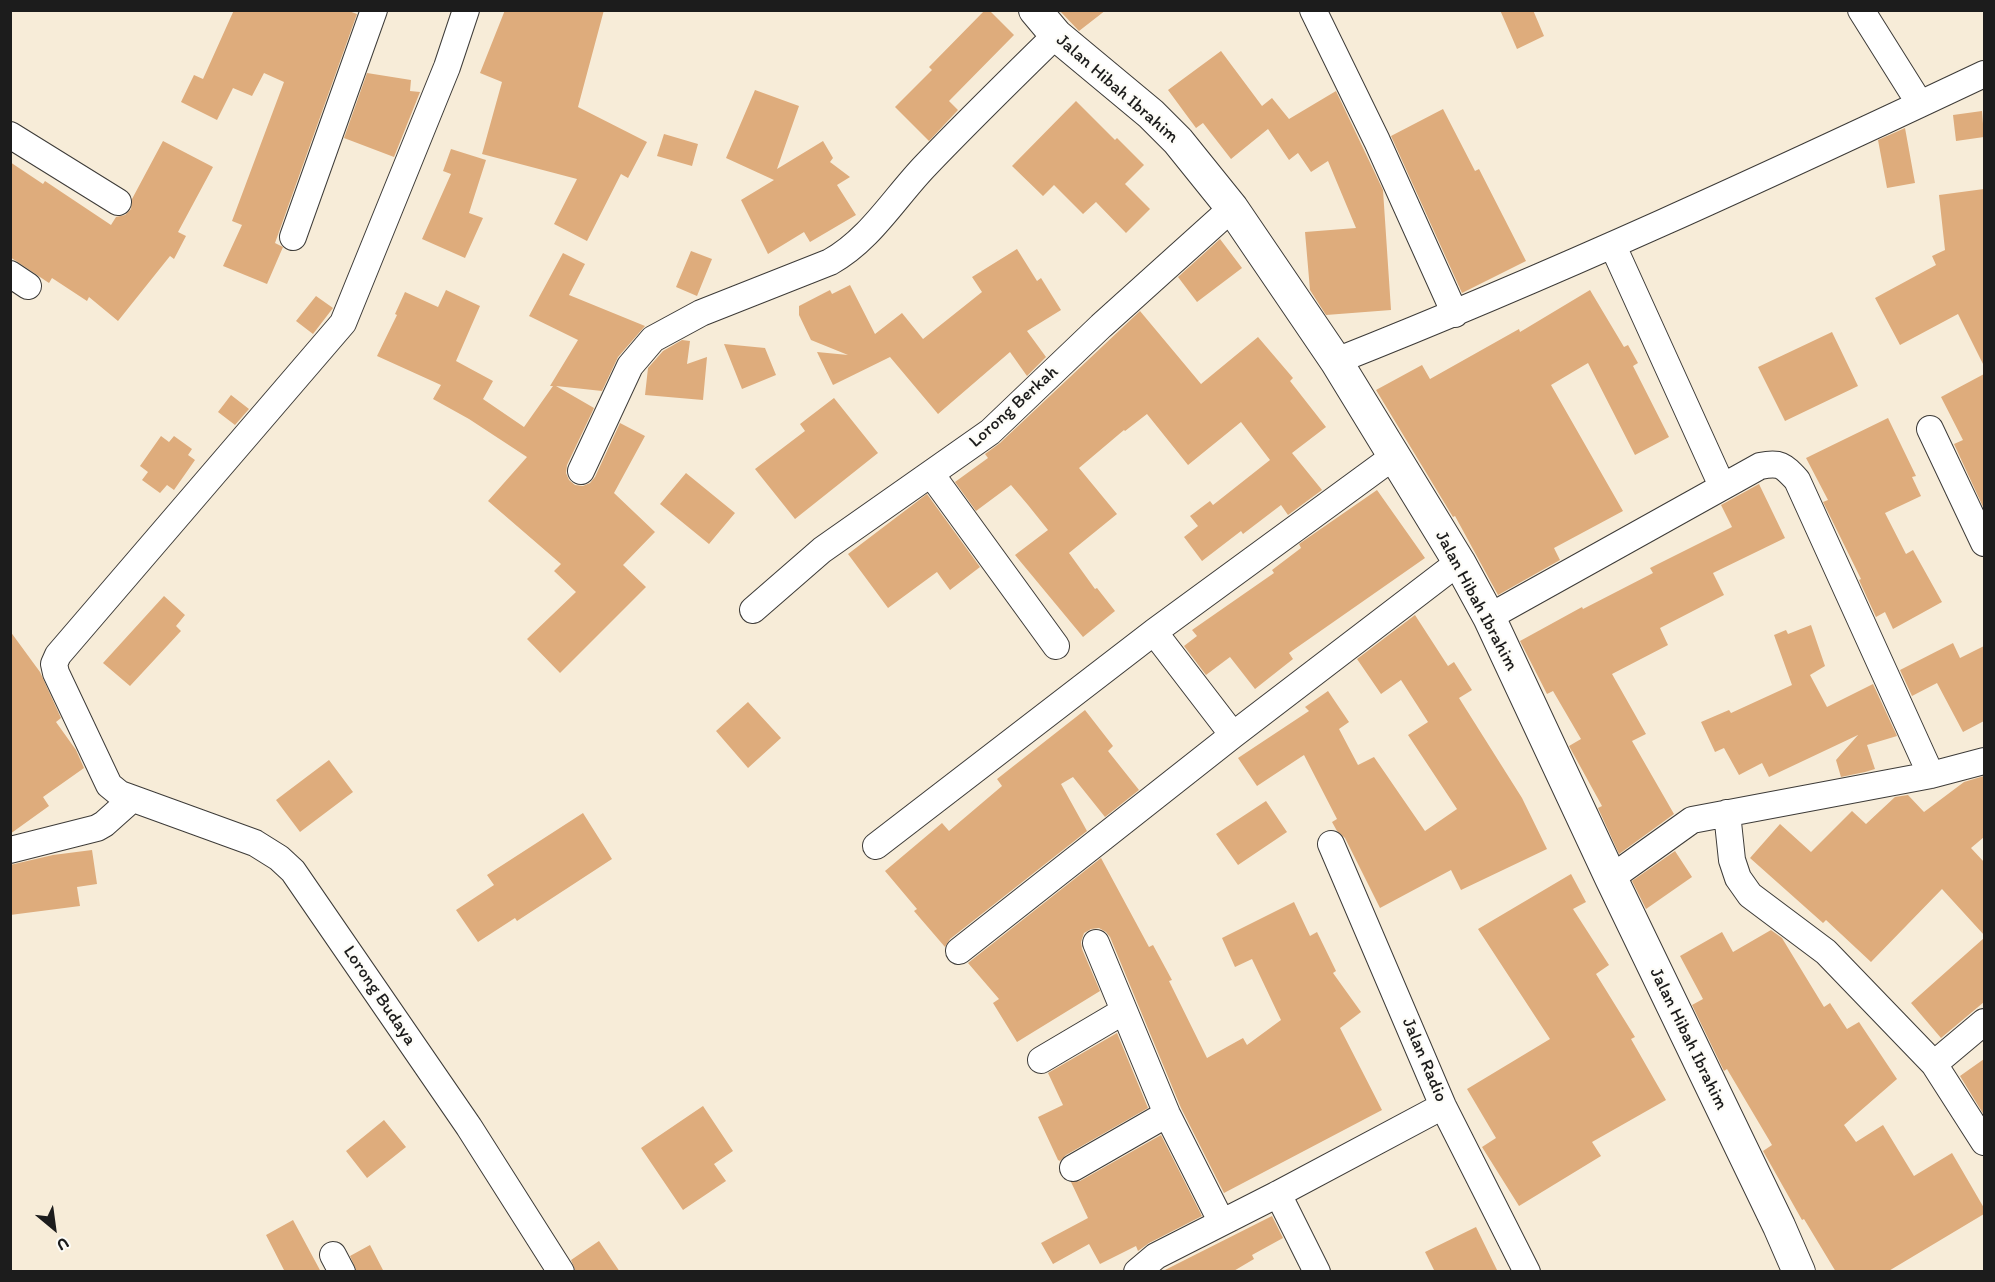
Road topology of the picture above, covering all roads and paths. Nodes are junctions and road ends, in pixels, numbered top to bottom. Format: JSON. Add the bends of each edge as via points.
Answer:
{"nodes":[{"id":1,"x":374,"y":10,"type":"edge"},
{"id":2,"x":466,"y":10,"type":"edge"},
{"id":3,"x":1035,"y":10,"type":"edge"},
{"id":4,"x":1313,"y":10,"type":"edge"},
{"id":5,"x":1861,"y":10,"type":"edge"},
{"id":6,"x":1056,"y":35,"type":"junction"},
{"id":7,"x":1984,"y":74,"type":"edge"},
{"id":8,"x":1920,"y":104,"type":"junction"},
{"id":9,"x":10,"y":135,"type":"edge"},
{"id":10,"x":118,"y":202,"type":"dead end"},
{"id":11,"x":1232,"y":208,"type":"junction"},
{"id":12,"x":293,"y":237,"type":"dead end"},
{"id":13,"x":1613,"y":246,"type":"junction"},
{"id":14,"x":1455,"y":314,"type":"junction"},
{"id":15,"x":1336,"y":361,"type":"junction"},
{"id":16,"x":1930,"y":429,"type":"dead end"},
{"id":17,"x":1393,"y":457,"type":"junction"},
{"id":18,"x":581,"y":471,"type":"dead end"},
{"id":19,"x":931,"y":474,"type":"junction"},
{"id":20,"x":1722,"y":486,"type":"junction"},
{"id":21,"x":1984,"y":543,"type":"edge"},
{"id":22,"x":1459,"y":562,"type":"junction"},
{"id":23,"x":753,"y":610,"type":"dead end"},
{"id":24,"x":1489,"y":617,"type":"junction"},
{"id":25,"x":1154,"y":632,"type":"junction"},
{"id":26,"x":1056,"y":646,"type":"dead end"},
{"id":27,"x":1233,"y":735,"type":"junction"},
{"id":28,"x":1984,"y":761,"type":"edge"},
{"id":29,"x":1931,"y":775,"type":"junction"},
{"id":30,"x":132,"y":799,"type":"junction"},
{"id":31,"x":1727,"y":813,"type":"junction"},
{"id":32,"x":1331,"y":844,"type":"dead end"},
{"id":33,"x":876,"y":846,"type":"dead end"},
{"id":34,"x":10,"y":850,"type":"edge"},
{"id":35,"x":1611,"y":878,"type":"junction"},
{"id":36,"x":1096,"y":943,"type":"dead end"},
{"id":37,"x":959,"y":951,"type":"dead end"},
{"id":38,"x":1124,"y":1011,"type":"junction"},
{"id":39,"x":1984,"y":1023,"type":"edge"},
{"id":40,"x":1041,"y":1060,"type":"dead end"},
{"id":41,"x":1934,"y":1064,"type":"junction"},
{"id":42,"x":1443,"y":1106,"type":"junction"},
{"id":43,"x":1167,"y":1114,"type":"junction"},
{"id":44,"x":1984,"y":1142,"type":"edge"},
{"id":45,"x":1073,"y":1168,"type":"dead end"},
{"id":46,"x":1278,"y":1194,"type":"junction"},
{"id":47,"x":1221,"y":1221,"type":"junction"},
{"id":48,"x":561,"y":1272,"type":"edge"},
{"id":49,"x":1137,"y":1272,"type":"edge"},
{"id":50,"x":1317,"y":1272,"type":"edge"},
{"id":51,"x":1527,"y":1272,"type":"edge"},
{"id":52,"x":1799,"y":1272,"type":"edge"}],
"edges":[{"from":1,"to":12,"type":"street"},
{"from":2,"to":30,"type":"street","name":"Lorong Budaya","via":[[447,67],[343,323],[54,664],[109,785]]},
{"from":3,"to":6,"type":"street","name":"Jalan Hibah Ibrahim"},
{"from":4,"to":14,"type":"street"},
{"from":5,"to":8,"type":"street"},
{"from":6,"to":11,"type":"street","name":"Jalan Hibah Ibrahim","via":[[1151,114]]},
{"from":6,"to":18,"type":"street","via":[[841,256],[701,313],[653,339],[630,366]]},
{"from":7,"to":8,"type":"street"},
{"from":8,"to":13,"type":"street"},
{"from":9,"to":10,"type":"street"},
{"from":11,"to":15,"type":"street","name":"Jalan Hibah Ibrahim"},
{"from":11,"to":19,"type":"street","name":"Lorong Berkah","via":[[990,432]]},
{"from":13,"to":14,"type":"street"},
{"from":13,"to":20,"type":"street"},
{"from":14,"to":15,"type":"street"},
{"from":15,"to":17,"type":"street","name":"Jalan Hibah Ibrahim"},
{"from":16,"to":21,"type":"street"},
{"from":17,"to":22,"type":"street","name":"Jalan Hibah Ibrahim"},
{"from":17,"to":25,"type":"street"},
{"from":19,"to":23,"type":"street","name":"Lorong Berkah","via":[[822,550]]},
{"from":19,"to":26,"type":"street"},
{"from":20,"to":24,"type":"street"},
{"from":20,"to":29,"type":"street","via":[[1760,466],[1775,463],[1797,480]]},
{"from":22,"to":24,"type":"street","name":"Jalan Hibah Ibrahim"},
{"from":22,"to":27,"type":"street"},
{"from":24,"to":35,"type":"street","name":"Jalan Hibah Ibrahim"},
{"from":25,"to":27,"type":"street"},
{"from":25,"to":33,"type":"street"},
{"from":27,"to":37,"type":"street"},
{"from":28,"to":29,"type":"street"},
{"from":29,"to":31,"type":"street"},
{"from":30,"to":34,"type":"street","via":[[97,828]]},
{"from":30,"to":48,"type":"street","name":"Lorong Budaya","via":[[255,843],[293,871],[469,1127]]},
{"from":31,"to":35,"type":"street","via":[[1692,820]]},
{"from":31,"to":41,"type":"street","via":[[1732,860],[1750,895],[1826,952]]},
{"from":32,"to":42,"type":"street","name":"Jalan Radio"},
{"from":35,"to":52,"type":"street","name":"Jalan Hibah Ibrahim"},
{"from":36,"to":38,"type":"street"},
{"from":38,"to":40,"type":"street"},
{"from":38,"to":43,"type":"street"},
{"from":39,"to":41,"type":"street"},
{"from":41,"to":44,"type":"street"},
{"from":42,"to":46,"type":"street"},
{"from":42,"to":51,"type":"street","name":"Jalan Radio"},
{"from":43,"to":45,"type":"street"},
{"from":43,"to":47,"type":"street"},
{"from":46,"to":47,"type":"street"},
{"from":46,"to":50,"type":"street"},
{"from":47,"to":49,"type":"street","via":[[1156,1256]]}]}
